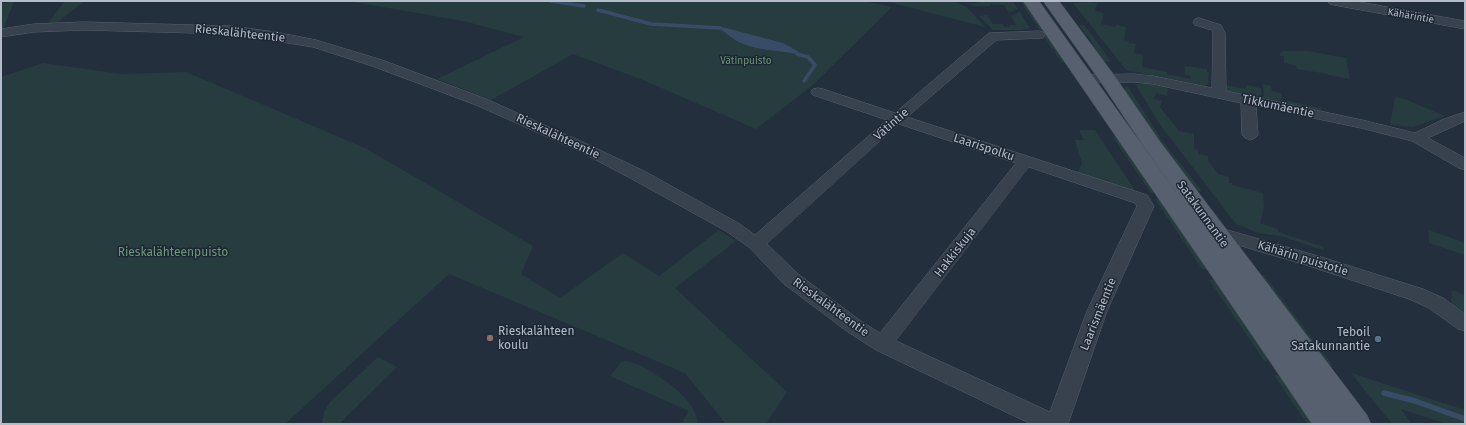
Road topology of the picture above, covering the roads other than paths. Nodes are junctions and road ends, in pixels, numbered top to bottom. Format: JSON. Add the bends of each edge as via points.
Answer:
{"nodes":[{"id":1,"x":1031,"y":1,"type":"edge"},
{"id":2,"x":1051,"y":1,"type":"edge"},
{"id":3,"x":1334,"y":1,"type":"edge"},
{"id":4,"x":1199,"y":22,"type":"dead end"},
{"id":5,"x":1465,"y":25,"type":"edge"},
{"id":6,"x":1,"y":33,"type":"edge"},
{"id":7,"x":1039,"y":35,"type":"dead end"},
{"id":8,"x":1097,"y":79,"type":"junction"},
{"id":9,"x":818,"y":92,"type":"dead end"},
{"id":10,"x":1219,"y":94,"type":"junction"},
{"id":11,"x":1248,"y":100,"type":"junction"},
{"id":12,"x":1465,"y":116,"type":"edge"},
{"id":13,"x":896,"y":119,"type":"junction"},
{"id":14,"x":1250,"y":135,"type":"dead end"},
{"id":15,"x":1417,"y":138,"type":"junction"},
{"id":16,"x":1026,"y":160,"type":"junction"},
{"id":17,"x":1465,"y":166,"type":"edge"},
{"id":18,"x":1146,"y":206,"type":"joint"},
{"id":19,"x":1188,"y":225,"type":"junction"},
{"id":20,"x":1216,"y":233,"type":"junction"},
{"id":21,"x":756,"y":244,"type":"junction"},
{"id":22,"x":1465,"y":324,"type":"edge"},
{"id":23,"x":883,"y":344,"type":"junction"},
{"id":24,"x":1052,"y":424,"type":"edge"},
{"id":25,"x":1057,"y":424,"type":"edge"},
{"id":26,"x":1328,"y":424,"type":"edge"},
{"id":27,"x":1357,"y":424,"type":"edge"}],
"edges":[{"from":1,"to":8,"type":"main road","name":"Satakunnantie"},
{"from":2,"to":8,"type":"main road","name":"Satakunnantie"},
{"from":3,"to":5,"type":"street","name":"Kähärintie"},
{"from":4,"to":10,"type":"street","via":[[1217,28],[1219,33]]},
{"from":6,"to":21,"type":"street","name":"Rieskalähteentie","via":[[50,27],[163,27],[248,32],[316,44],[377,63],[536,125],[638,175],[732,227]]},
{"from":7,"to":13,"type":"street","name":"Vätintie","via":[[994,36]]},
{"from":8,"to":10,"type":"street","name":"Tikkumäentie","via":[[1143,78]]},
{"from":8,"to":19,"type":"main road","name":"Satakunnantie"},
{"from":8,"to":20,"type":"main road","name":"Satakunnantie","via":[[1154,147]]},
{"from":9,"to":13,"type":"street","name":"Laarispolku"},
{"from":10,"to":11,"type":"street","name":"Tikkumäentie"},
{"from":11,"to":14,"type":"street"},
{"from":11,"to":15,"type":"street","name":"Tikkumäentie"},
{"from":12,"to":15,"type":"street"},
{"from":13,"to":16,"type":"street","name":"Laarispolku"},
{"from":13,"to":21,"type":"street","name":"Vätintie"},
{"from":15,"to":17,"type":"street","name":"Tikkumäentie"},
{"from":16,"to":18,"type":"street","name":"Laarispolku","via":[[1141,200]]},
{"from":16,"to":23,"type":"street","name":"Hakkiskuja"},
{"from":18,"to":25,"type":"street","name":"Laarismäentie","via":[[1097,311]]},
{"from":19,"to":20,"type":"street","name":"Kähärin puistotie"},
{"from":19,"to":26,"type":"main road","name":"Satakunnantie"},
{"from":20,"to":22,"type":"street","name":"Kähärin puistotie","via":[[1312,260],[1416,294],[1436,303]]},
{"from":20,"to":27,"type":"main road","name":"Satakunnantie"},
{"from":21,"to":23,"type":"street","name":"Rieskalähteentie","via":[[791,279],[833,312]]},
{"from":23,"to":24,"type":"street","name":"Rieskalähteentie"}]}
